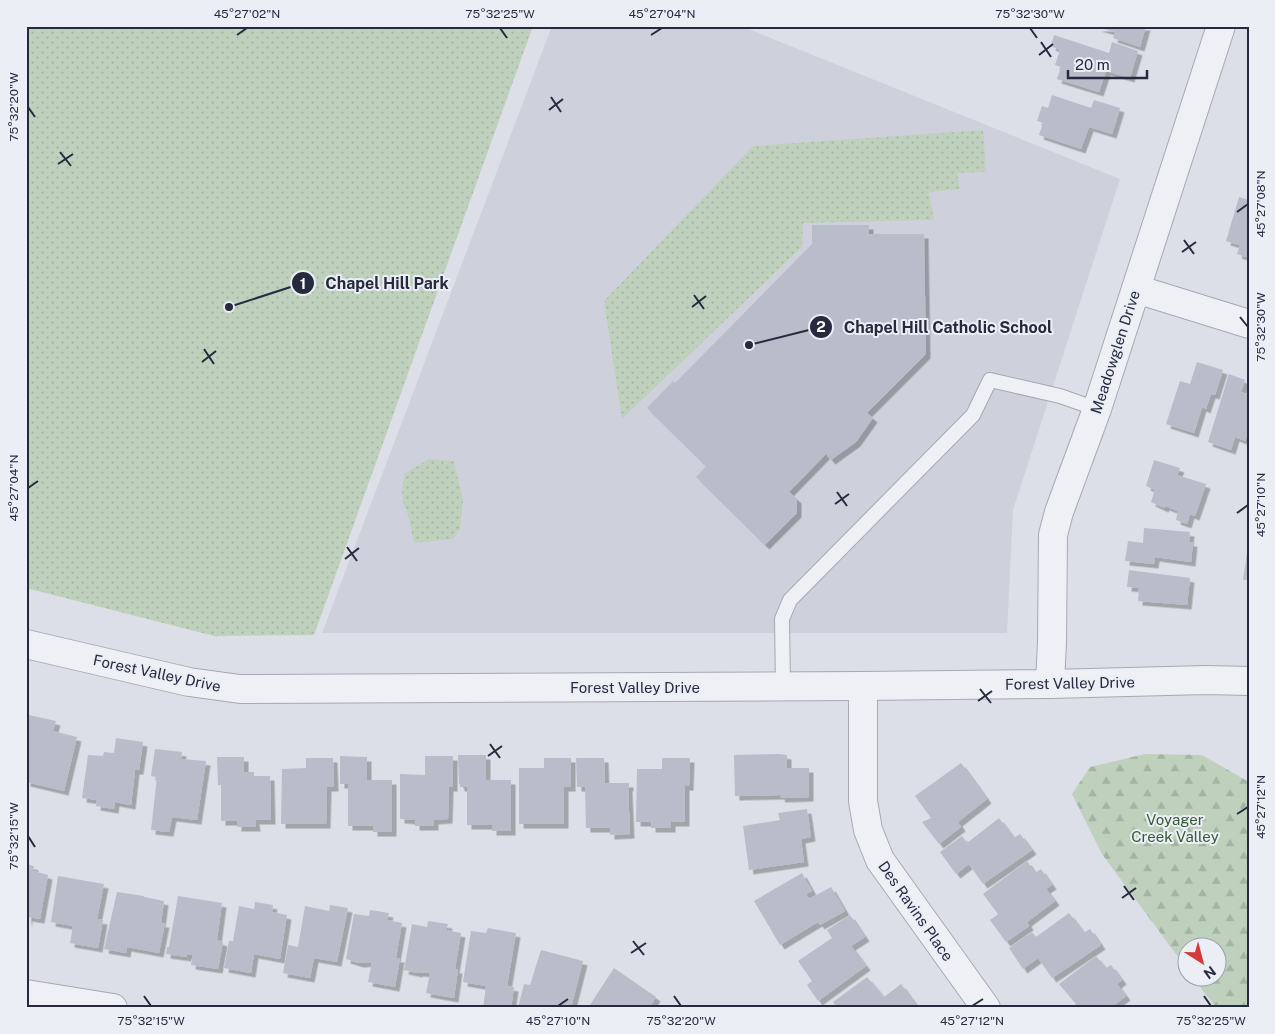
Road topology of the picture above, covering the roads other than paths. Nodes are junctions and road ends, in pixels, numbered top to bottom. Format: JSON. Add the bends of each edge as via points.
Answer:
{"nodes":[{"id":1,"x":1221,"y":26,"type":"edge"},
{"id":2,"x":1136,"y":289,"type":"junction"},
{"id":3,"x":1249,"y":324,"type":"edge"},
{"id":4,"x":1097,"y":409,"type":"junction"},
{"id":5,"x":26,"y":644,"type":"edge"},
{"id":6,"x":1249,"y":681,"type":"edge"},
{"id":7,"x":1050,"y":684,"type":"junction"},
{"id":8,"x":783,"y":686,"type":"junction"},
{"id":9,"x":863,"y":686,"type":"junction"},
{"id":10,"x":26,"y":994,"type":"edge"},
{"id":11,"x":113,"y":1008,"type":"edge"},
{"id":12,"x":986,"y":1008,"type":"edge"}],
"edges":[{"from":1,"to":2,"type":"street","name":"Meadowglen Drive"},
{"from":2,"to":3,"type":"street"},
{"from":2,"to":4,"type":"street","name":"Meadowglen Drive"},
{"from":4,"to":7,"type":"street","name":"Meadowglen Drive","via":[[1053,535]]},
{"from":4,"to":8,"type":"lane","via":[[1060,396],[990,380],[973,415],[790,600],[782,619]]},
{"from":5,"to":8,"type":"street","name":"Forest Valley Drive","via":[[190,682],[240,689]]},
{"from":6,"to":7,"type":"street","name":"Forest Valley Drive"},
{"from":7,"to":9,"type":"street","name":"Forest Valley Drive"},
{"from":8,"to":9,"type":"street","name":"Forest Valley Drive"},
{"from":9,"to":12,"type":"street","name":"Des Ravins Place","via":[[863,802],[868,830],[880,860]]},
{"from":10,"to":11,"type":"street"}]}
